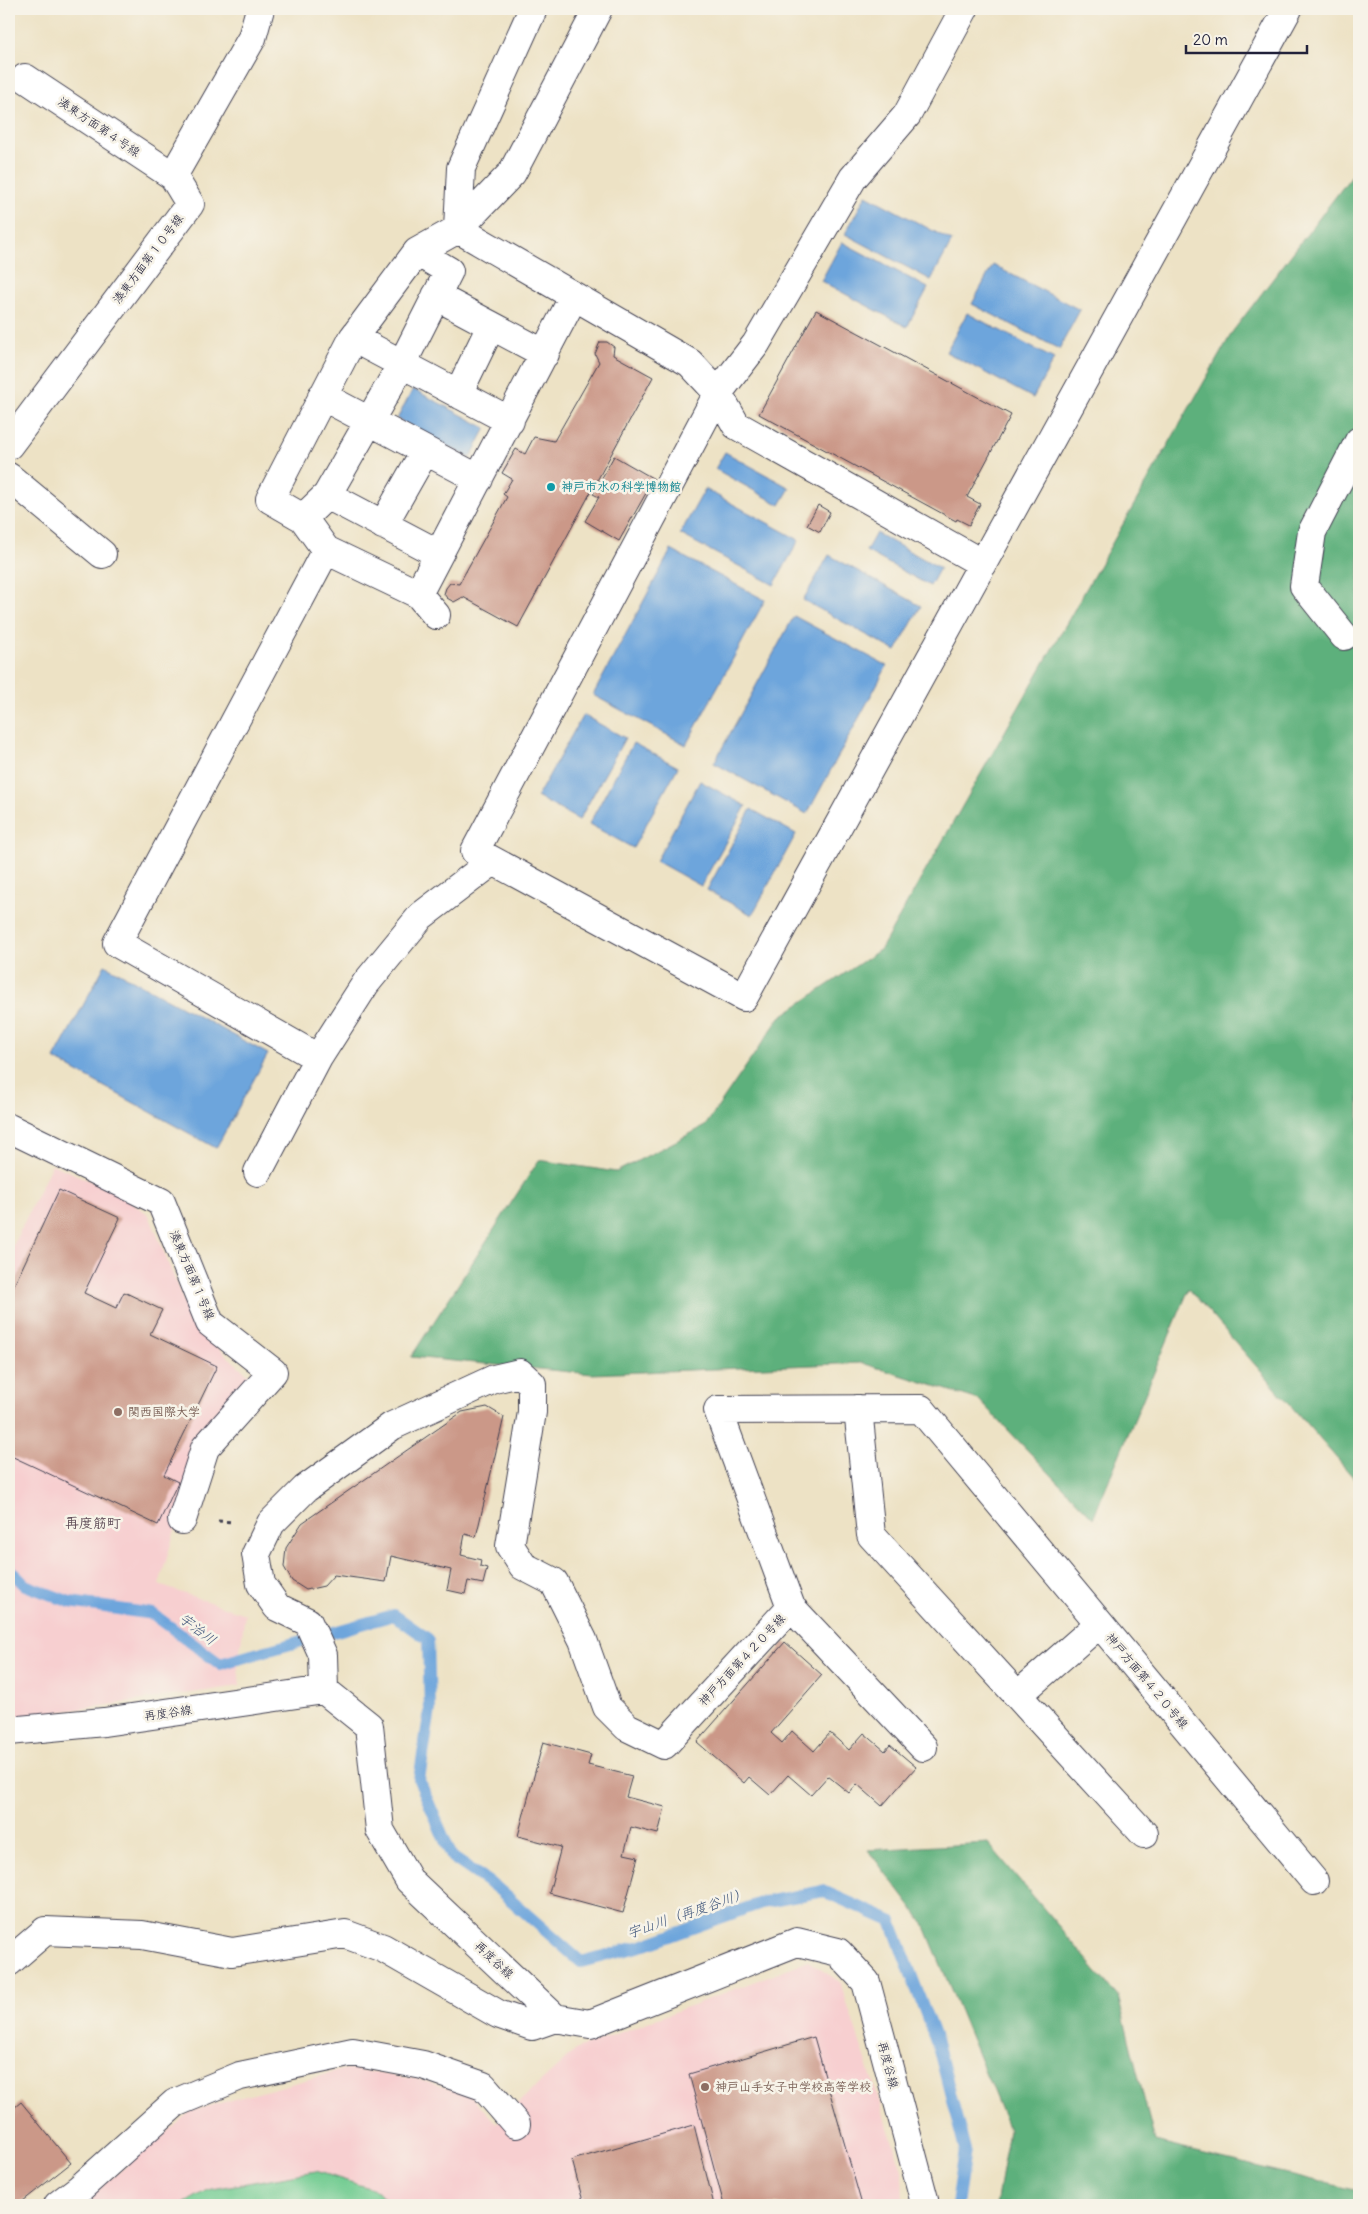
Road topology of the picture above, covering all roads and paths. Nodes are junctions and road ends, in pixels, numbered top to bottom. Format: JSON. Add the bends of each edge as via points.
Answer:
{"nodes":[{"id":1,"x":260,"y":9,"type":"edge"},
{"id":2,"x":533,"y":9,"type":"edge"},
{"id":3,"x":598,"y":9,"type":"edge"},
{"id":4,"x":964,"y":9,"type":"edge"},
{"id":5,"x":1288,"y":9,"type":"edge"},
{"id":6,"x":25,"y":78,"type":"dead end"},
{"id":7,"x":173,"y":176,"type":"junction"},
{"id":8,"x":458,"y":229,"type":"junction"},
{"id":9,"x":417,"y":252,"type":"junction"},
{"id":10,"x":436,"y":296,"type":"junction"},
{"id":11,"x":574,"y":296,"type":"junction"},
{"id":12,"x":491,"y":326,"type":"junction"},
{"id":13,"x":353,"y":338,"type":"junction"},
{"id":14,"x":545,"y":354,"type":"junction"},
{"id":15,"x":402,"y":364,"type":"junction"},
{"id":16,"x":718,"y":393,"type":"junction"},
{"id":17,"x":458,"y":394,"type":"junction"},
{"id":18,"x":322,"y":396,"type":"junction"},
{"id":19,"x":369,"y":421,"type":"junction"},
{"id":20,"x":510,"y":421,"type":"junction"},
{"id":21,"x":1359,"y":441,"type":"edge"},
{"id":22,"x":9,"y":445,"type":"edge"},
{"id":23,"x":425,"y":451,"type":"junction"},
{"id":24,"x":9,"y":477,"type":"edge"},
{"id":25,"x":479,"y":479,"type":"junction"},
{"id":26,"x":327,"y":495,"type":"junction"},
{"id":27,"x":304,"y":518,"type":"junction"},
{"id":28,"x":383,"y":525,"type":"junction"},
{"id":29,"x":326,"y":550,"type":"junction"},
{"id":30,"x":102,"y":554,"type":"dead end"},
{"id":31,"x":439,"y":554,"type":"junction"},
{"id":32,"x":983,"y":564,"type":"junction"},
{"id":33,"x":418,"y":594,"type":"junction"},
{"id":34,"x":436,"y":615,"type":"dead end"},
{"id":35,"x":1344,"y":636,"type":"dead end"},
{"id":36,"x":493,"y":861,"type":"junction"},
{"id":37,"x":318,"y":1058,"type":"junction"},
{"id":38,"x":9,"y":1128,"type":"edge"},
{"id":39,"x":258,"y":1172,"type":"dead end"},
{"id":40,"x":858,"y":1409,"type":"junction"},
{"id":41,"x":182,"y":1520,"type":"joint"},
{"id":42,"x":272,"y":1523,"type":"junction"},
{"id":43,"x":791,"y":1607,"type":"junction"},
{"id":44,"x":1099,"y":1624,"type":"junction"},
{"id":45,"x":324,"y":1690,"type":"junction"},
{"id":46,"x":1018,"y":1695,"type":"junction"},
{"id":47,"x":9,"y":1731,"type":"edge"},
{"id":48,"x":923,"y":1747,"type":"dead end"},
{"id":49,"x":1144,"y":1834,"type":"dead end"},
{"id":50,"x":1314,"y":1881,"type":"dead end"},
{"id":51,"x":9,"y":1962,"type":"edge"},
{"id":52,"x":555,"y":2018,"type":"junction"},
{"id":53,"x":516,"y":2124,"type":"dead end"},
{"id":54,"x":58,"y":2205,"type":"edge"},
{"id":55,"x":922,"y":2205,"type":"edge"}],
"edges":[{"from":1,"to":7,"type":"street","via":[[252,38]]},
{"from":2,"to":8,"type":"street","via":[[461,168]]},
{"from":3,"to":8,"type":"street","via":[[512,173]]},
{"from":4,"to":16,"type":"street","via":[[907,115],[853,178],[756,344]]},
{"from":5,"to":32,"type":"street"},
{"from":6,"to":7,"type":"street","name":"湊東方面第４号線"},
{"from":7,"to":22,"type":"street","name":"湊東方面第１０号線","via":[[190,204]]},
{"from":8,"to":9,"type":"street"},
{"from":8,"to":11,"type":"street"},
{"from":9,"to":10,"type":"street","via":[[449,271]]},
{"from":9,"to":13,"type":"street"},
{"from":10,"to":12,"type":"street"},
{"from":10,"to":15,"type":"street"},
{"from":11,"to":14,"type":"street"},
{"from":11,"to":16,"type":"street","via":[[690,363]]},
{"from":12,"to":14,"type":"street"},
{"from":12,"to":17,"type":"street"},
{"from":13,"to":15,"type":"street"},
{"from":13,"to":18,"type":"street"},
{"from":14,"to":20,"type":"street"},
{"from":15,"to":17,"type":"street"},
{"from":15,"to":19,"type":"street"},
{"from":16,"to":32,"type":"street","via":[[736,425]]},
{"from":16,"to":36,"type":"street","via":[[475,851]]},
{"from":17,"to":20,"type":"street"},
{"from":18,"to":19,"type":"street"},
{"from":18,"to":27,"type":"street","via":[[270,499]]},
{"from":19,"to":23,"type":"street"},
{"from":19,"to":26,"type":"street"},
{"from":20,"to":25,"type":"street"},
{"from":21,"to":35,"type":"street","via":[[1312,532],[1304,586]]},
{"from":23,"to":25,"type":"street"},
{"from":23,"to":28,"type":"street"},
{"from":24,"to":30,"type":"street"},
{"from":25,"to":31,"type":"street"},
{"from":26,"to":27,"type":"street"},
{"from":26,"to":28,"type":"street"},
{"from":27,"to":29,"type":"street"},
{"from":28,"to":31,"type":"street"},
{"from":29,"to":33,"type":"street"},
{"from":29,"to":37,"type":"street","via":[[117,943]]},
{"from":31,"to":33,"type":"street"},
{"from":32,"to":36,"type":"street","via":[[744,997]]},
{"from":33,"to":34,"type":"street"},
{"from":36,"to":37,"type":"street","via":[[421,916],[366,983]]},
{"from":37,"to":39,"type":"street"},
{"from":38,"to":41,"type":"street","name":"湊東方面第１号線","via":[[161,1202],[210,1323],[273,1372],[205,1448]]},
{"from":40,"to":43,"type":"street","name":"神戸方面第４２０号線","via":[[718,1410]]},
{"from":40,"to":44,"type":"street","name":"神戸方面第４２０号線","via":[[921,1409]]},
{"from":40,"to":46,"type":"street","via":[[870,1534]]},
{"from":41,"to":42,"type":"path"},
{"from":42,"to":43,"type":"street","name":"神戸方面第４２０号線","via":[[305,1489],[392,1426],[494,1379],[520,1373],[532,1384],[532,1412],[510,1546],[523,1566],[554,1582],[583,1640],[607,1707],[627,1727],[664,1745]]},
{"from":42,"to":45,"type":"street","name":"神戸方面第４２０号線","via":[[256,1554],[261,1584],[276,1606],[308,1622],[323,1656]]},
{"from":43,"to":48,"type":"street"},
{"from":44,"to":46,"type":"street"},
{"from":44,"to":50,"type":"street","name":"神戸方面第４２０号線"},
{"from":45,"to":47,"type":"street","name":"再度谷線","via":[[104,1722]]},
{"from":45,"to":52,"type":"street","name":"再度谷線","via":[[369,1726],[380,1830],[409,1880]]},
{"from":46,"to":49,"type":"street"},
{"from":51,"to":52,"type":"street","via":[[45,1931],[142,1935],[232,1952],[345,1934],[383,1948],[498,2014],[532,2026]]},
{"from":52,"to":55,"type":"street","name":"再度谷線","via":[[590,2024],[797,1942],[838,1952],[866,1982],[924,2199]]},
{"from":53,"to":54,"type":"street","via":[[483,2086],[423,2065],[353,2052],[240,2076],[175,2103]]}]}
